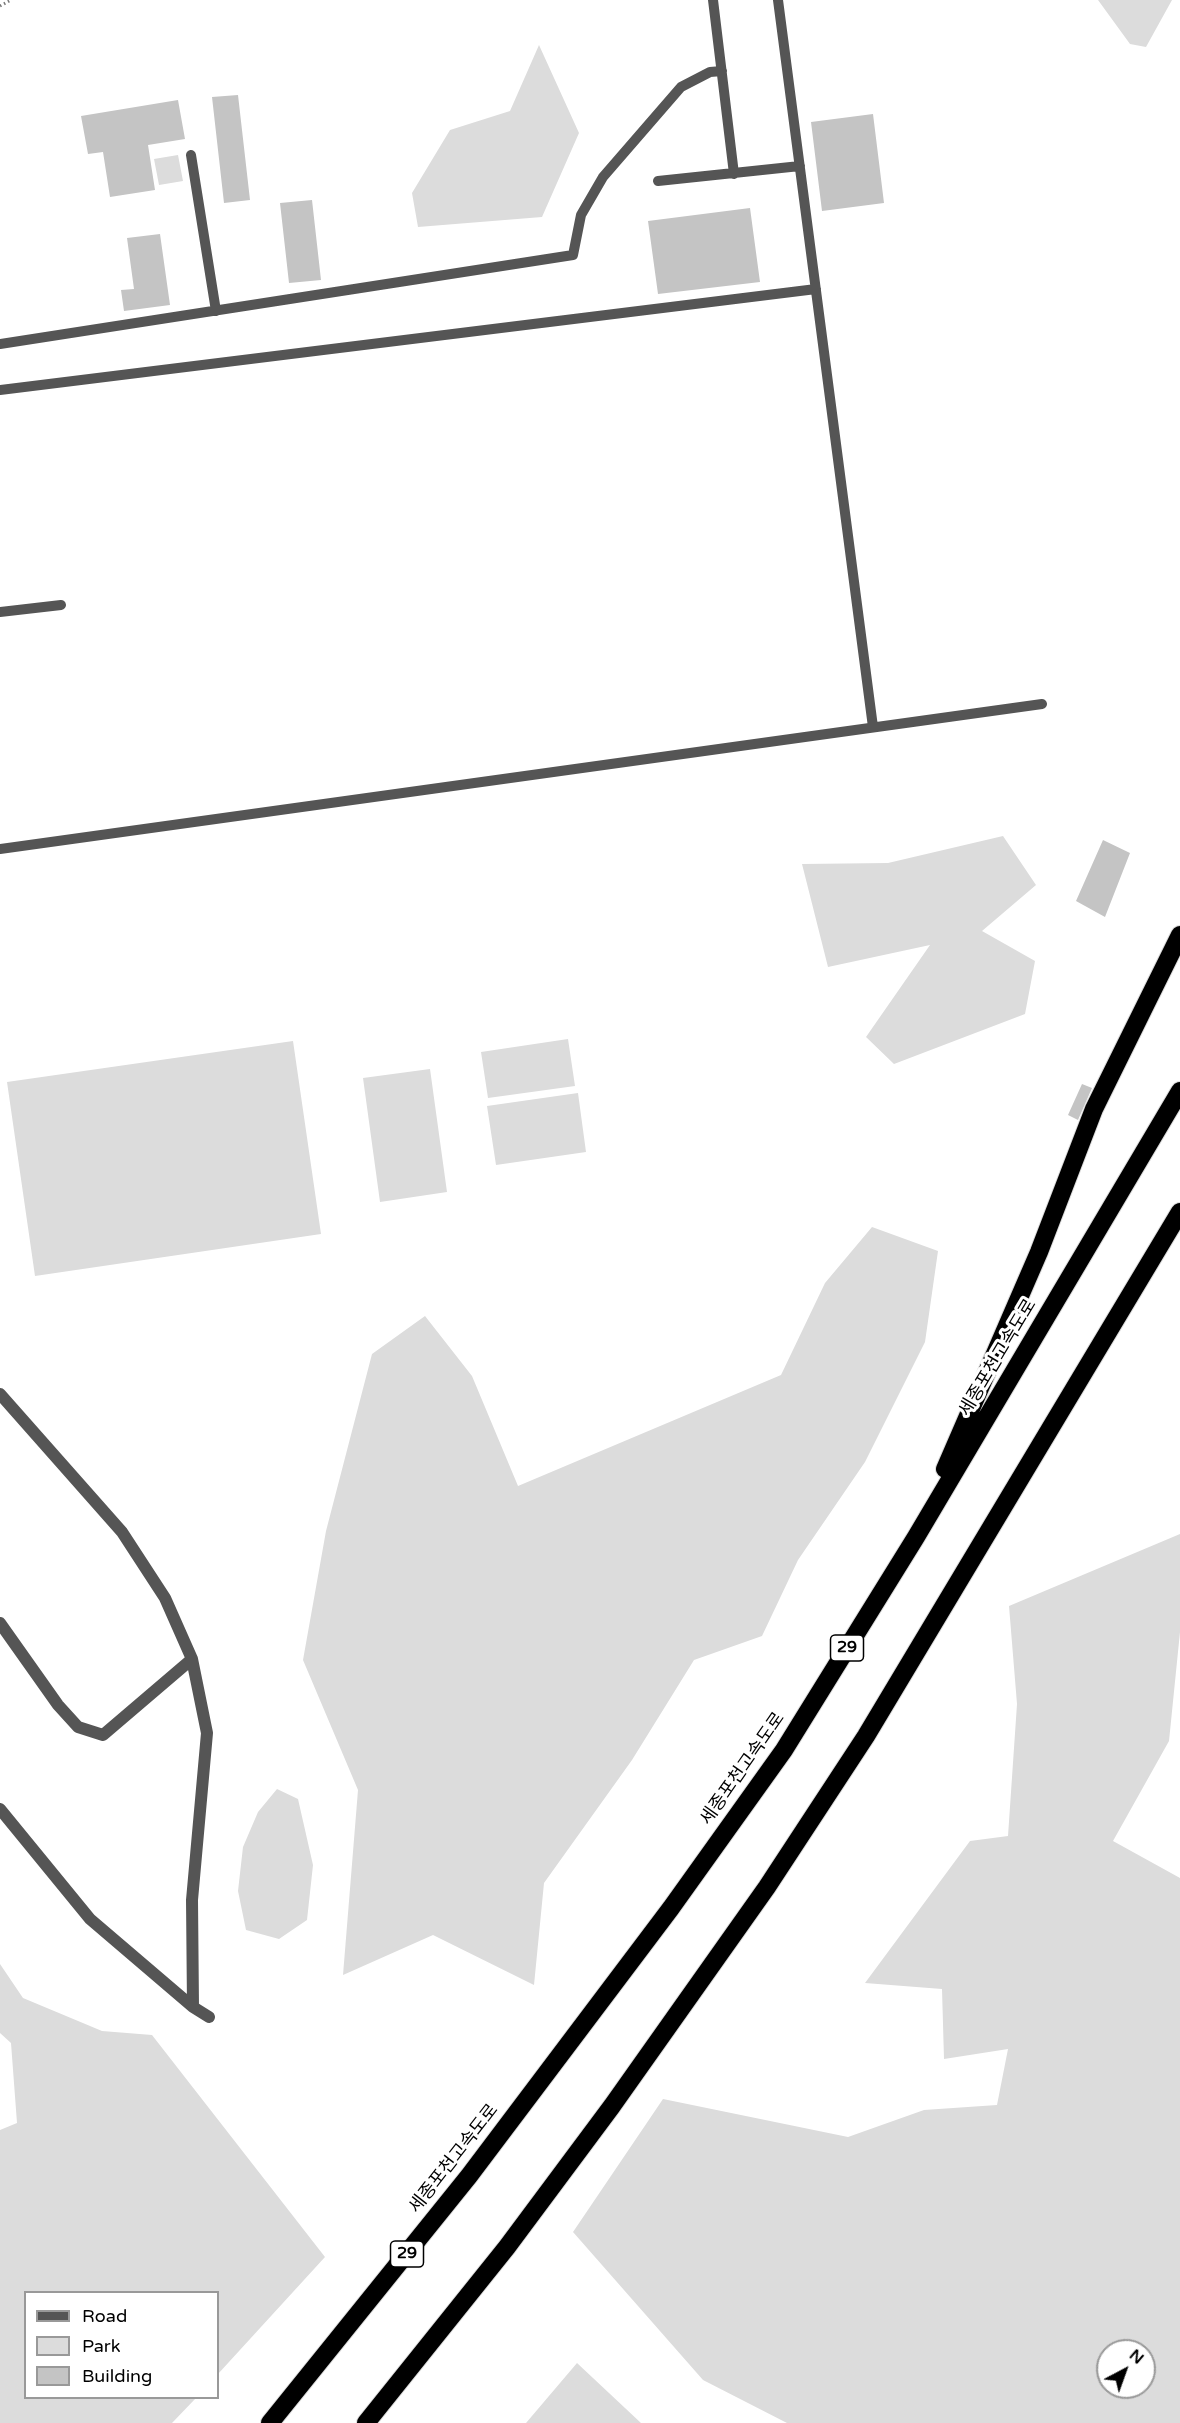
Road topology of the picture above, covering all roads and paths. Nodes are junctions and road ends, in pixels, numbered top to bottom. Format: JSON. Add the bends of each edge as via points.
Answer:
{"nodes":[{"id":1,"x":11,"y":0,"type":"edge"},
{"id":2,"x":713,"y":0,"type":"edge"},
{"id":3,"x":778,"y":0,"type":"edge"},
{"id":4,"x":0,"y":6,"type":"edge"},
{"id":5,"x":722,"y":71,"type":"junction"},
{"id":6,"x":191,"y":155,"type":"dead end"},
{"id":7,"x":800,"y":166,"type":"junction"},
{"id":8,"x":734,"y":174,"type":"junction"},
{"id":9,"x":658,"y":182,"type":"dead end"},
{"id":10,"x":816,"y":289,"type":"junction"},
{"id":11,"x":216,"y":311,"type":"junction"},
{"id":12,"x":0,"y":344,"type":"edge"},
{"id":13,"x":0,"y":390,"type":"edge"},
{"id":14,"x":61,"y":605,"type":"dead end"},
{"id":15,"x":0,"y":612,"type":"edge"},
{"id":16,"x":1042,"y":704,"type":"dead end"},
{"id":17,"x":873,"y":726,"type":"junction"},
{"id":18,"x":0,"y":849,"type":"edge"},
{"id":19,"x":1180,"y":935,"type":"edge"},
{"id":20,"x":1180,"y":1091,"type":"edge"},
{"id":21,"x":1180,"y":1212,"type":"edge"},
{"id":22,"x":0,"y":1394,"type":"edge"},
{"id":23,"x":916,"y":1537,"type":"junction"},
{"id":24,"x":0,"y":1623,"type":"edge"},
{"id":25,"x":192,"y":1659,"type":"junction"},
{"id":26,"x":0,"y":1809,"type":"edge"},
{"id":27,"x":193,"y":2007,"type":"junction"},
{"id":28,"x":210,"y":2017,"type":"dead end"},
{"id":29,"x":270,"y":2423,"type":"edge"},
{"id":30,"x":366,"y":2423,"type":"edge"}],
"edges":[{"from":1,"to":4,"type":"path"},
{"from":2,"to":5,"type":"lane"},
{"from":3,"to":7,"type":"lane"},
{"from":5,"to":8,"type":"lane"},
{"from":5,"to":11,"type":"lane","via":[[710,72],[681,87],[603,177],[581,214],[573,255]]},
{"from":6,"to":11,"type":"lane"},
{"from":7,"to":8,"type":"lane"},
{"from":7,"to":10,"type":"lane"},
{"from":8,"to":9,"type":"lane"},
{"from":10,"to":13,"type":"lane"},
{"from":10,"to":17,"type":"lane"},
{"from":11,"to":12,"type":"lane"},
{"from":14,"to":15,"type":"lane"},
{"from":16,"to":17,"type":"lane"},
{"from":17,"to":18,"type":"lane"},
{"from":19,"to":23,"type":"highway","via":[[1094,1108],[1039,1252]]},
{"from":20,"to":23,"type":"highway","name":"세종포천고속도로","number":"29"},
{"from":21,"to":30,"type":"highway","via":[[866,1737],[760,1897],[507,2247]]},
{"from":22,"to":25,"type":"street","via":[[122,1532],[165,1598]]},
{"from":23,"to":29,"type":"highway","name":"세종포천고속도로","number":"29","via":[[784,1750],[671,1908],[469,2176]]},
{"from":24,"to":25,"type":"street","via":[[78,1727],[103,1736]]},
{"from":25,"to":27,"type":"street","via":[[207,1733],[192,1900]]},
{"from":26,"to":27,"type":"street","via":[[90,1919]]},
{"from":27,"to":28,"type":"street"}]}
